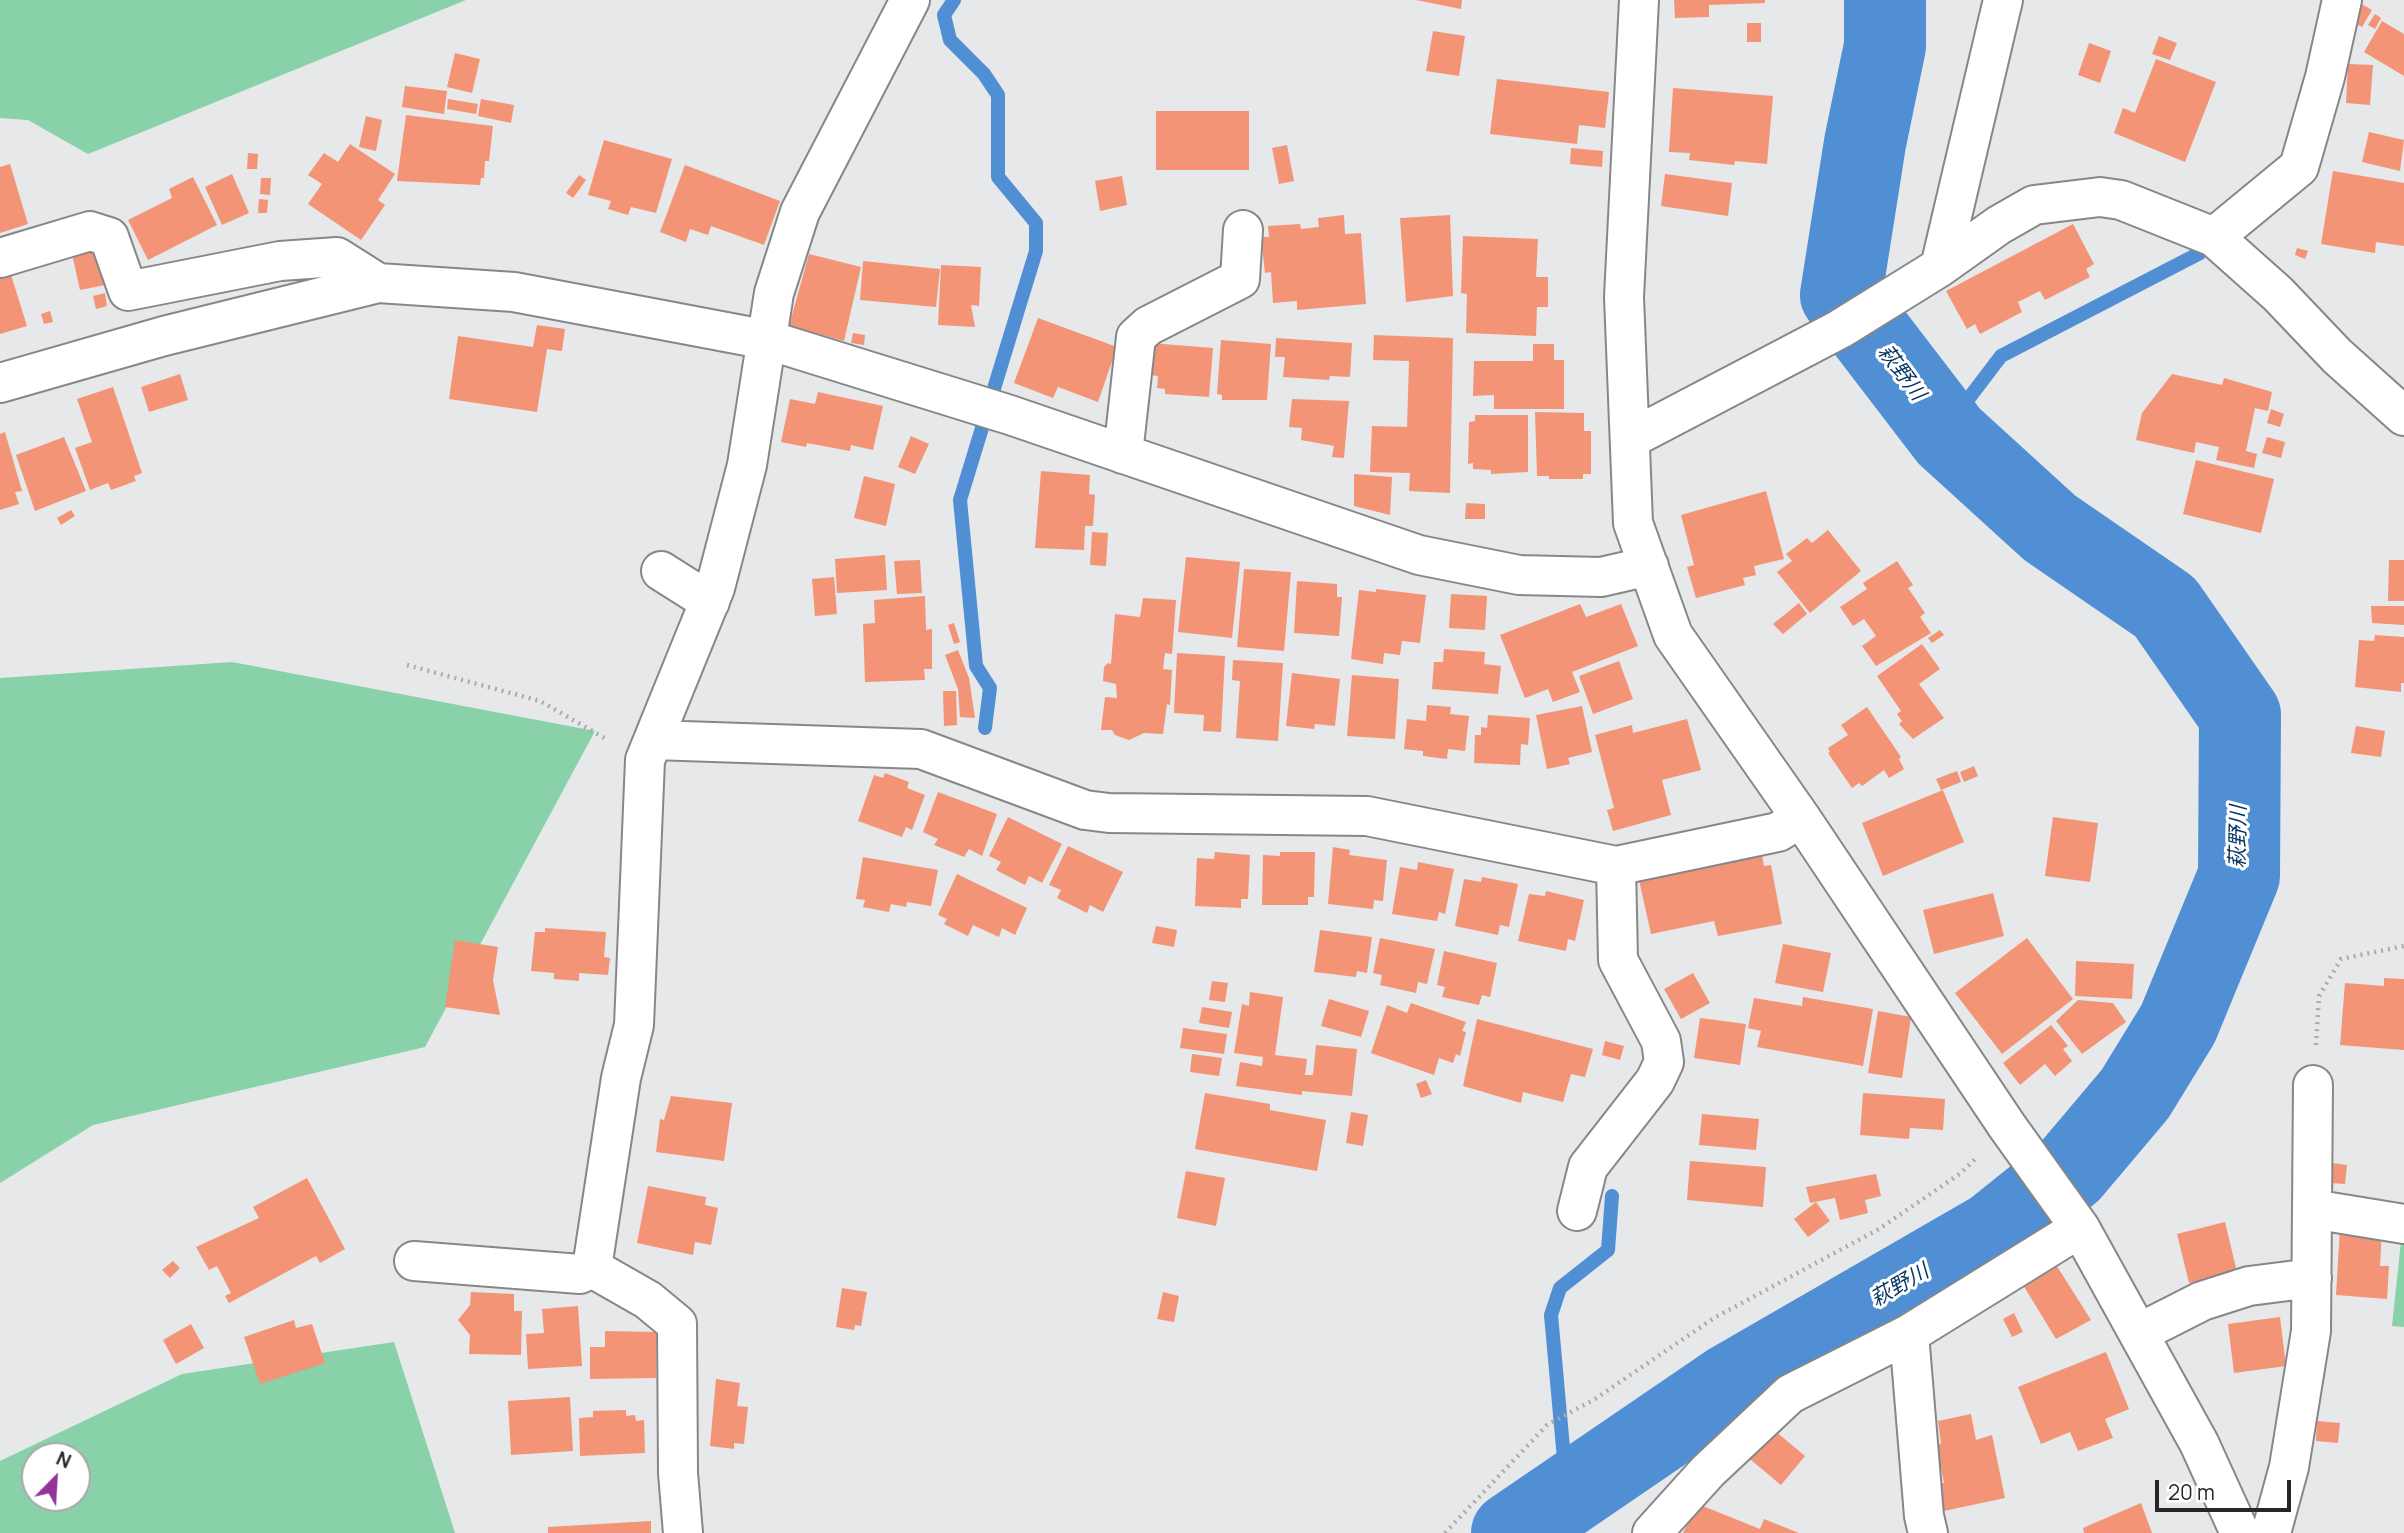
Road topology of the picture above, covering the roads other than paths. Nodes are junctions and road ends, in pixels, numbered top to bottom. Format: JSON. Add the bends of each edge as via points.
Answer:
{"nodes":[{"id":1,"x":909,"y":0,"type":"edge"},
{"id":2,"x":1639,"y":0,"type":"edge"},
{"id":3,"x":2003,"y":0,"type":"edge"},
{"id":4,"x":2342,"y":0,"type":"edge"},
{"id":5,"x":1243,"y":230,"type":"dead end"},
{"id":6,"x":2214,"y":237,"type":"junction"},
{"id":7,"x":0,"y":258,"type":"edge"},
{"id":8,"x":1927,"y":276,"type":"junction"},
{"id":9,"x":378,"y":283,"type":"junction"},
{"id":10,"x":768,"y":340,"type":"junction"},
{"id":11,"x":0,"y":383,"type":"edge"},
{"id":12,"x":2404,"y":416,"type":"edge"},
{"id":13,"x":1630,"y":439,"type":"junction"},
{"id":14,"x":1123,"y":453,"type":"junction"},
{"id":15,"x":1649,"y":566,"type":"junction"},
{"id":16,"x":662,"y":571,"type":"dead end"},
{"id":17,"x":709,"y":602,"type":"junction"},
{"id":18,"x":651,"y":744,"type":"junction"},
{"id":19,"x":1801,"y":818,"type":"junction"},
{"id":20,"x":1616,"y":866,"type":"junction"},
{"id":21,"x":2313,"y":1084,"type":"road end"},
{"id":22,"x":2312,"y":1209,"type":"junction"},
{"id":23,"x":1577,"y":1211,"type":"dead end"},
{"id":24,"x":2404,"y":1224,"type":"edge"},
{"id":25,"x":2080,"y":1228,"type":"junction"},
{"id":26,"x":414,"y":1261,"type":"dead end"},
{"id":27,"x":592,"y":1268,"type":"junction"},
{"id":28,"x":2312,"y":1279,"type":"junction"},
{"id":29,"x":2139,"y":1333,"type":"junction"},
{"id":30,"x":1909,"y":1334,"type":"junction"},
{"id":31,"x":683,"y":1533,"type":"edge"},
{"id":32,"x":1652,"y":1533,"type":"edge"},
{"id":33,"x":1928,"y":1533,"type":"edge"},
{"id":34,"x":2240,"y":1533,"type":"edge"},
{"id":35,"x":2271,"y":1533,"type":"edge"}],
"edges":[{"from":1,"to":10,"type":"street","via":[[800,212],[774,293]]},
{"from":2,"to":13,"type":"street","via":[[1624,297]]},
{"from":3,"to":8,"type":"street"},
{"from":4,"to":6,"type":"street","via":[[2299,167]]},
{"from":5,"to":14,"type":"street","via":[[1244,286],[1149,326],[1136,338]]},
{"from":6,"to":8,"type":"street","via":[[2121,200],[2100,197],[2035,205]]},
{"from":6,"to":12,"type":"street"},
{"from":7,"to":9,"type":"street","via":[[90,231],[109,237],[128,291],[280,261],[337,257]]},
{"from":8,"to":13,"type":"street","via":[[1840,329]]},
{"from":9,"to":10,"type":"street","via":[[514,292]]},
{"from":9,"to":11,"type":"street"},
{"from":10,"to":14,"type":"street"},
{"from":10,"to":17,"type":"street","via":[[747,465]]},
{"from":13,"to":15,"type":"street","via":[[1633,523]]},
{"from":14,"to":15,"type":"street","via":[[1419,555],[1519,575],[1601,577]]},
{"from":15,"to":19,"type":"street","via":[[1673,635]]},
{"from":16,"to":17,"type":"street"},
{"from":17,"to":18,"type":"street"},
{"from":18,"to":20,"type":"street","via":[[920,749],[1085,810],[1367,816]]},
{"from":18,"to":27,"type":"street","via":[[645,760],[634,1026],[621,1078]]},
{"from":19,"to":20,"type":"street","via":[[1778,832]]},
{"from":19,"to":25,"type":"street"},
{"from":20,"to":23,"type":"street","via":[[1618,960],[1661,1041],[1664,1062],[1655,1081],[1588,1167]]},
{"from":21,"to":22,"type":"street"},
{"from":22,"to":24,"type":"street"},
{"from":22,"to":28,"type":"street"},
{"from":25,"to":29,"type":"street"},
{"from":25,"to":30,"type":"street"},
{"from":26,"to":27,"type":"street","via":[[580,1274]]},
{"from":27,"to":31,"type":"street","via":[[648,1300],[677,1324]]},
{"from":28,"to":29,"type":"street","via":[[2249,1286],[2202,1301]]},
{"from":28,"to":35,"type":"street","via":[[2311,1331],[2289,1467]]},
{"from":29,"to":34,"type":"street","via":[[2199,1443]]},
{"from":30,"to":32,"type":"street","via":[[1790,1394],[1708,1471]]},
{"from":30,"to":33,"type":"street"}]}
